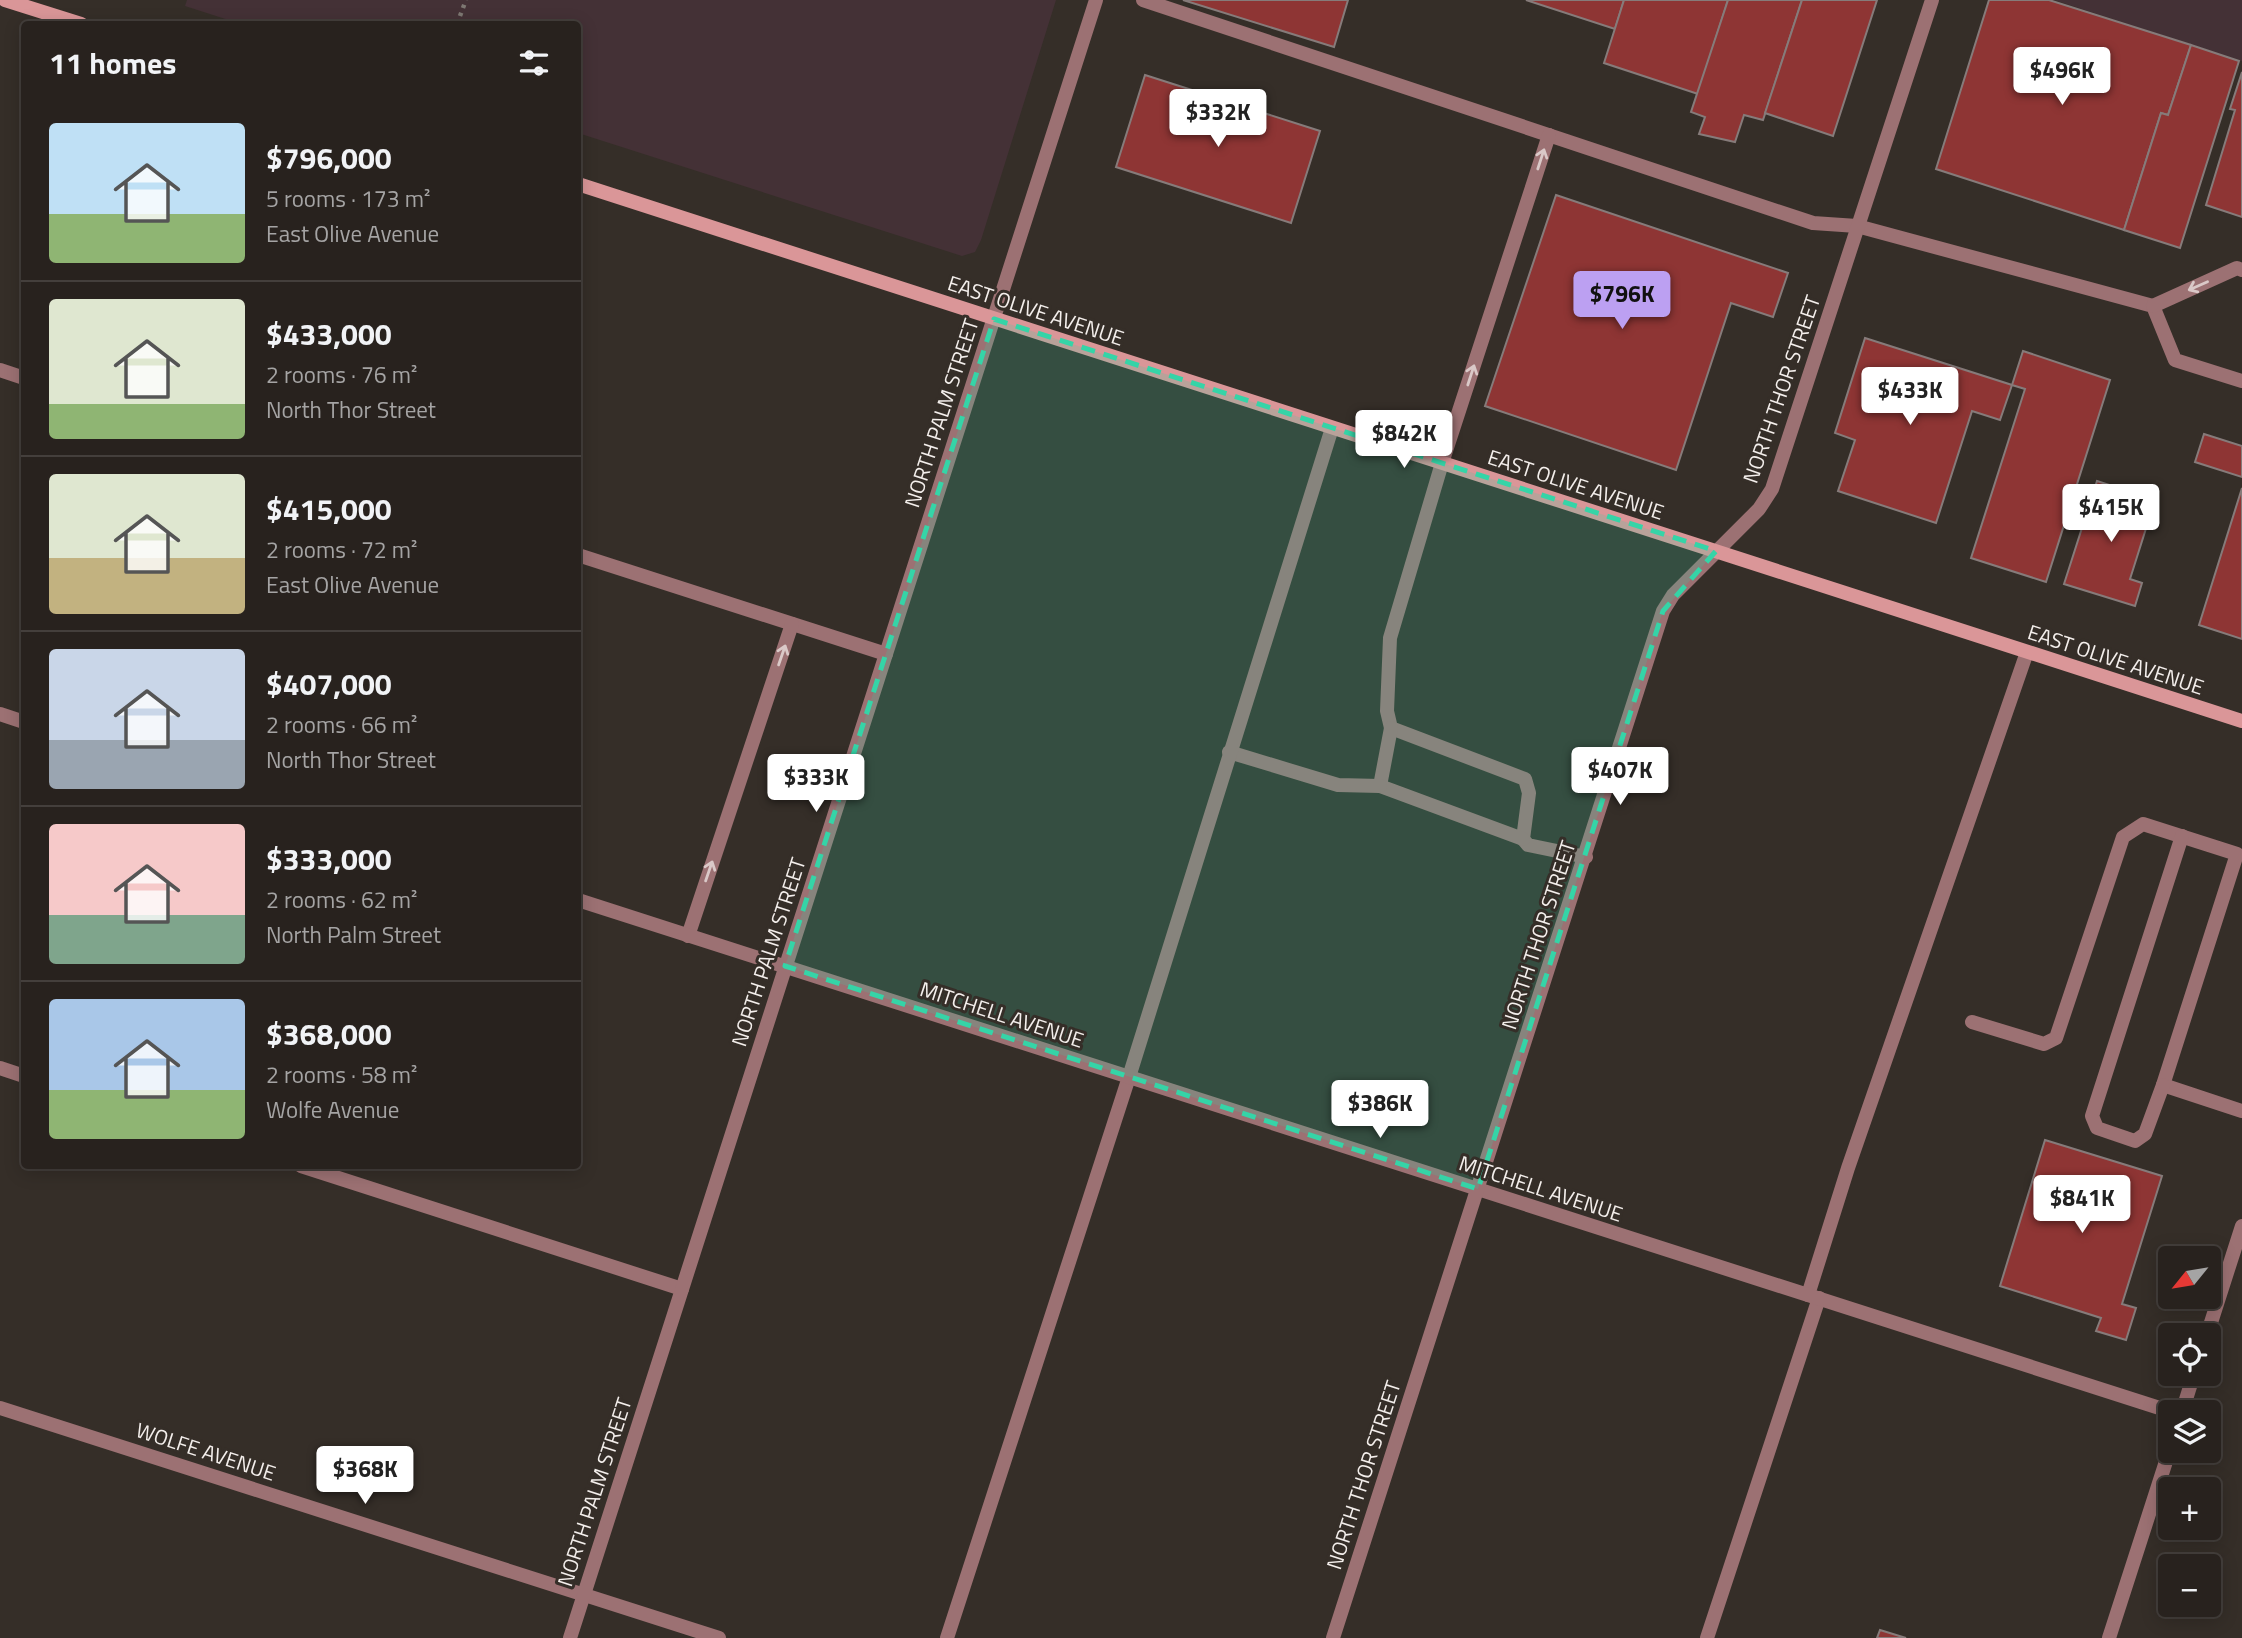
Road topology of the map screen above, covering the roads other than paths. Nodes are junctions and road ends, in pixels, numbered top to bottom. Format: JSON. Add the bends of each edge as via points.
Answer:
{"nodes":[{"id":1,"x":5,"y":0,"type":"edge"},
{"id":2,"x":1096,"y":0,"type":"edge"},
{"id":3,"x":1143,"y":0,"type":"edge"},
{"id":4,"x":1932,"y":0,"type":"edge"},
{"id":5,"x":72,"y":21,"type":"edge"},
{"id":6,"x":1549,"y":135,"type":"junction"},
{"id":7,"x":581,"y":185,"type":"edge"},
{"id":8,"x":1857,"y":226,"type":"junction"},
{"id":9,"x":2242,"y":270,"type":"edge"},
{"id":10,"x":2154,"y":306,"type":"junction"},
{"id":11,"x":994,"y":319,"type":"junction"},
{"id":12,"x":0,"y":370,"type":"edge"},
{"id":13,"x":21,"y":377,"type":"edge"},
{"id":14,"x":2242,"y":381,"type":"edge"},
{"id":15,"x":1332,"y":428,"type":"junction"},
{"id":16,"x":1442,"y":463,"type":"junction"},
{"id":17,"x":1716,"y":551,"type":"junction"},
{"id":18,"x":581,"y":556,"type":"edge"},
{"id":19,"x":792,"y":624,"type":"junction"},
{"id":20,"x":2027,"y":652,"type":"junction"},
{"id":21,"x":886,"y":654,"type":"junction"},
{"id":22,"x":0,"y":714,"type":"edge"},
{"id":23,"x":21,"y":721,"type":"edge"},
{"id":24,"x":2242,"y":721,"type":"edge"},
{"id":25,"x":1391,"y":728,"type":"junction"},
{"id":26,"x":1229,"y":752,"type":"junction"},
{"id":27,"x":1380,"y":786,"type":"junction"},
{"id":28,"x":2182,"y":836,"type":"junction"},
{"id":29,"x":1523,"y":839,"type":"junction"},
{"id":30,"x":2239,"y":855,"type":"edge"},
{"id":31,"x":1586,"y":857,"type":"junction"},
{"id":32,"x":581,"y":901,"type":"edge"},
{"id":33,"x":688,"y":936,"type":"junction"},
{"id":34,"x":785,"y":966,"type":"junction"},
{"id":35,"x":1972,"y":1022,"type":"dead end"},
{"id":36,"x":0,"y":1068,"type":"edge"},
{"id":37,"x":21,"y":1075,"type":"edge"},
{"id":38,"x":1129,"y":1077,"type":"junction"},
{"id":39,"x":2163,"y":1085,"type":"junction"},
{"id":40,"x":2242,"y":1111,"type":"edge"},
{"id":41,"x":309,"y":1169,"type":"edge"},
{"id":42,"x":1478,"y":1189,"type":"junction"},
{"id":43,"x":2242,"y":1226,"type":"edge"},
{"id":44,"x":682,"y":1289,"type":"junction"},
{"id":45,"x":1813,"y":1297,"type":"junction"},
{"id":46,"x":2211,"y":1323,"type":"edge"},
{"id":47,"x":0,"y":1408,"type":"edge"},
{"id":48,"x":2158,"y":1408,"type":"edge"},
{"id":49,"x":2165,"y":1463,"type":"edge"},
{"id":50,"x":584,"y":1595,"type":"junction"},
{"id":51,"x":570,"y":1638,"type":"edge"},
{"id":52,"x":719,"y":1638,"type":"edge"},
{"id":53,"x":947,"y":1638,"type":"edge"},
{"id":54,"x":1333,"y":1638,"type":"edge"},
{"id":55,"x":1707,"y":1638,"type":"edge"},
{"id":56,"x":2109,"y":1638,"type":"edge"}],
"edges":[{"from":1,"to":5,"type":"street"},
{"from":2,"to":11,"type":"street","name":"NORTH PALM STREET"},
{"from":3,"to":6,"type":"street"},
{"from":4,"to":8,"type":"street","name":"NORTH THOR STREET"},
{"from":6,"to":8,"type":"street","via":[[1813,223]]},
{"from":16,"to":6,"type":"street","one_way":true},
{"from":7,"to":11,"type":"street","name":"EAST OLIVE AVENUE"},
{"from":8,"to":10,"type":"street"},
{"from":8,"to":17,"type":"street","name":"NORTH THOR STREET","via":[[1772,489],[1759,509]]},
{"from":9,"to":10,"type":"street","one_way":true,"via":[[2237,268]]},
{"from":10,"to":14,"type":"street","via":[[2175,360]]},
{"from":11,"to":15,"type":"street","name":"EAST OLIVE AVENUE"},
{"from":11,"to":21,"type":"street","name":"NORTH PALM STREET"},
{"from":12,"to":13,"type":"street"},
{"from":15,"to":16,"type":"street","name":"EAST OLIVE AVENUE"},
{"from":15,"to":26,"type":"street"},
{"from":16,"to":17,"type":"street","name":"EAST OLIVE AVENUE"},
{"from":16,"to":25,"type":"street","via":[[1390,638],[1387,711]]},
{"from":17,"to":20,"type":"street","name":"EAST OLIVE AVENUE"},
{"from":17,"to":31,"type":"street","name":"NORTH THOR STREET","via":[[1663,611]]},
{"from":18,"to":19,"type":"street"},
{"from":19,"to":21,"type":"street"},
{"from":33,"to":19,"type":"street","one_way":true},
{"from":20,"to":24,"type":"street","name":"EAST OLIVE AVENUE"},
{"from":20,"to":45,"type":"street","via":[[1848,1168]]},
{"from":21,"to":34,"type":"street","name":"NORTH PALM STREET"},
{"from":22,"to":23,"type":"street"},
{"from":25,"to":27,"type":"street"},
{"from":25,"to":29,"type":"street","via":[[1525,779],[1529,793]]},
{"from":26,"to":27,"type":"street","via":[[1338,785]]},
{"from":26,"to":38,"type":"street"},
{"from":27,"to":29,"type":"street"},
{"from":28,"to":30,"type":"street"},
{"from":28,"to":35,"type":"street","via":[[2143,824],[2123,837],[2056,1038],[2044,1044]]},
{"from":28,"to":39,"type":"street","via":[[2092,1116],[2097,1128],[2135,1141],[2145,1134]]},
{"from":29,"to":31,"type":"street","via":[[1528,845]]},
{"from":30,"to":39,"type":"street"},
{"from":31,"to":42,"type":"street","name":"NORTH THOR STREET"},
{"from":32,"to":33,"type":"street","name":"MITCHELL AVENUE"},
{"from":33,"to":34,"type":"street","name":"MITCHELL AVENUE"},
{"from":34,"to":38,"type":"street","name":"MITCHELL AVENUE"},
{"from":34,"to":44,"type":"street","name":"NORTH PALM STREET"},
{"from":36,"to":37,"type":"street"},
{"from":38,"to":42,"type":"street","name":"MITCHELL AVENUE"},
{"from":38,"to":53,"type":"street"},
{"from":39,"to":40,"type":"street"},
{"from":41,"to":44,"type":"street"},
{"from":42,"to":45,"type":"street","name":"MITCHELL AVENUE"},
{"from":42,"to":54,"type":"street","name":"NORTH THOR STREET"},
{"from":43,"to":46,"type":"street"},
{"from":44,"to":50,"type":"street","name":"NORTH PALM STREET"},
{"from":45,"to":48,"type":"street","name":"MITCHELL AVENUE"},
{"from":45,"to":55,"type":"street"},
{"from":47,"to":50,"type":"street","name":"WOLFE AVENUE"},
{"from":49,"to":56,"type":"street"},
{"from":50,"to":51,"type":"street","name":"NORTH PALM STREET"},
{"from":50,"to":52,"type":"street","name":"WOLFE AVENUE"}]}
